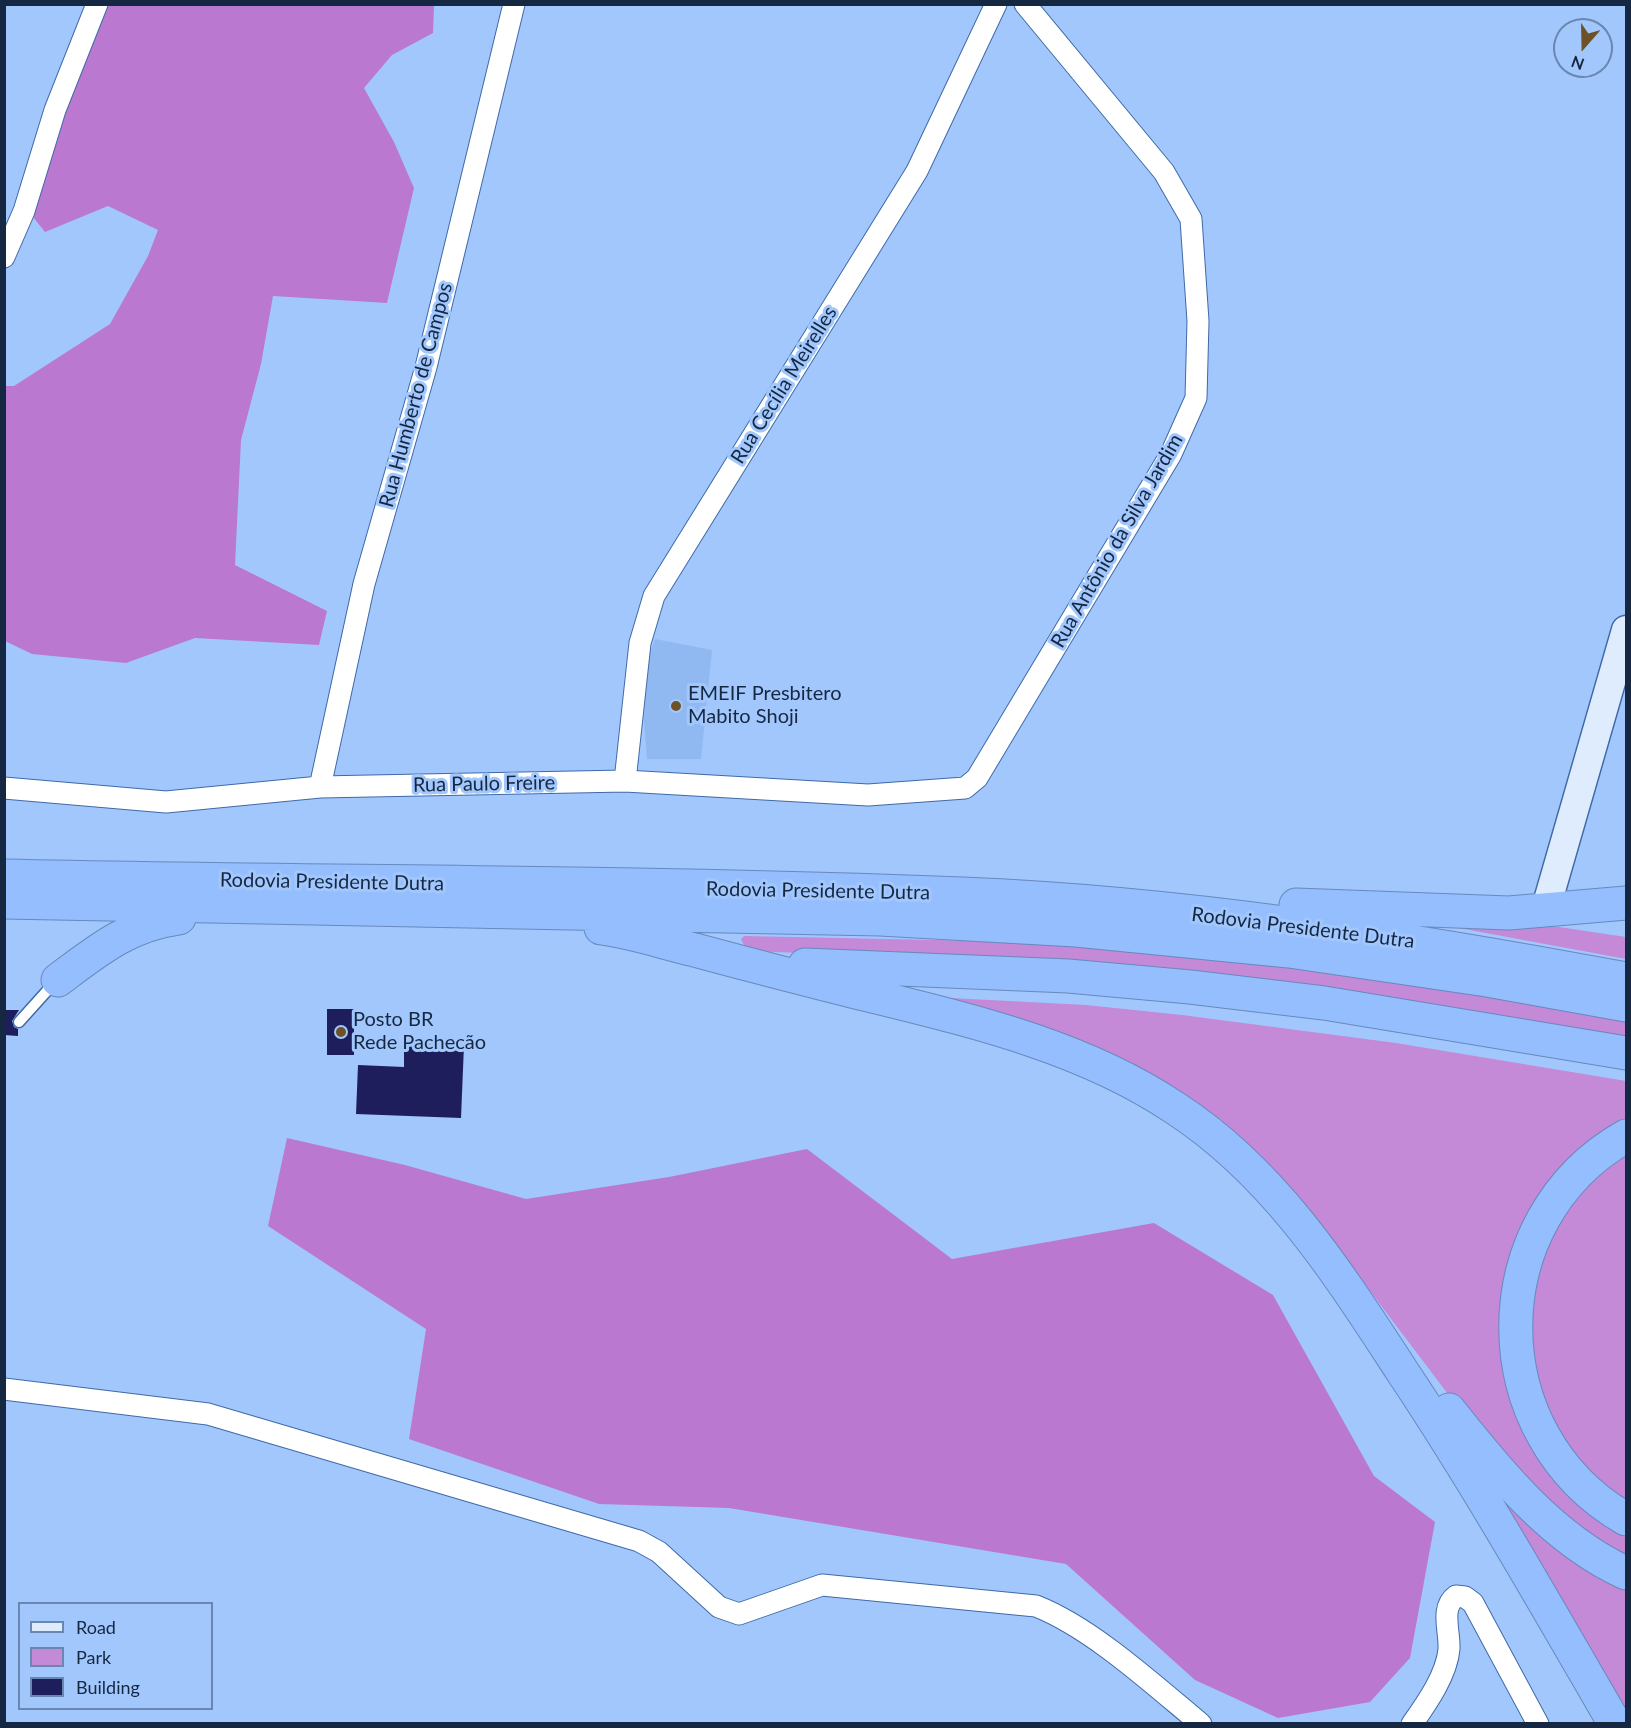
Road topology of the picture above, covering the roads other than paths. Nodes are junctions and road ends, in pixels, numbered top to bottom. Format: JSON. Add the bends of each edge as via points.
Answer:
{"nodes":[{"id":1,"x":97,"y":4,"type":"edge"},
{"id":2,"x":514,"y":4,"type":"edge"},
{"id":3,"x":996,"y":4,"type":"edge"},
{"id":4,"x":1025,"y":4,"type":"edge"},
{"id":5,"x":4,"y":257,"type":"edge"},
{"id":6,"x":1625,"y":646,"type":"edge"},
{"id":7,"x":624,"y":781,"type":"junction"},
{"id":8,"x":320,"y":787,"type":"junction"},
{"id":9,"x":4,"y":788,"type":"edge"},
{"id":10,"x":965,"y":788,"type":"joint"},
{"id":11,"x":4,"y":876,"type":"edge"},
{"id":12,"x":964,"y":894,"type":"junction"},
{"id":13,"x":4,"y":902,"type":"edge"},
{"id":14,"x":1626,"y":903,"type":"edge"},
{"id":15,"x":248,"y":908,"type":"junction"},
{"id":16,"x":1545,"y":911,"type":"junction"},
{"id":17,"x":411,"y":912,"type":"junction"},
{"id":18,"x":1626,"y":922,"type":"edge"},
{"id":19,"x":740,"y":962,"type":"junction"},
{"id":20,"x":1626,"y":979,"type":"edge"},
{"id":21,"x":57,"y":980,"type":"joint"},
{"id":22,"x":1626,"y":1005,"type":"edge"},
{"id":23,"x":19,"y":1022,"type":"dead end"},
{"id":24,"x":1626,"y":1053,"type":"edge"},
{"id":25,"x":1626,"y":1136,"type":"edge"},
{"id":26,"x":1349,"y":1288,"type":"junction"},
{"id":27,"x":4,"y":1389,"type":"edge"},
{"id":28,"x":1626,"y":1519,"type":"edge"},
{"id":29,"x":1626,"y":1573,"type":"edge"},
{"id":30,"x":1201,"y":1724,"type":"edge"},
{"id":31,"x":1412,"y":1724,"type":"edge"},
{"id":32,"x":1538,"y":1724,"type":"edge"},
{"id":33,"x":1615,"y":1724,"type":"edge"}],
"edges":[{"from":1,"to":5,"type":"street"},
{"from":2,"to":8,"type":"street","name":"Rua Humberto de Campos","via":[[426,367],[364,584]]},
{"from":3,"to":7,"type":"street","name":"Rua Cecília Meirelles","via":[[917,171],[654,596],[640,643]]},
{"from":4,"to":10,"type":"street","name":"Rua Antônio da Silva Jardim","via":[[1164,172],[1191,219],[1198,321],[1196,398],[1165,464],[976,778]]},
{"from":6,"to":16,"type":"street"},
{"from":7,"to":8,"type":"street","name":"Rua Paulo Freire"},
{"from":7,"to":10,"type":"street","name":"Rua Paulo Freire","via":[[868,795]]},
{"from":8,"to":9,"type":"street","name":"Rua Paulo Freire","via":[[166,802]]},
{"from":11,"to":12,"type":"highway","name":"Rodovia Presidente Dutra"},
{"from":12,"to":16,"type":"highway","via":[[1143,896],[1406,911]]},
{"from":12,"to":20,"type":"highway","name":"Rodovia Presidente Dutra","via":[[1306,926],[1465,949]]},
{"from":13,"to":15,"type":"highway","name":"Rodovia Presidente Dutra"},
{"from":14,"to":16,"type":"highway"},
{"from":15,"to":17,"type":"highway","name":"Rodovia Presidente Dutra"},
{"from":15,"to":21,"type":"highway","via":[[156,921],[113,939]]},
{"from":16,"to":18,"type":"highway"},
{"from":17,"to":19,"type":"highway","via":[[607,929]]},
{"from":17,"to":22,"type":"highway","name":"Rodovia Presidente Dutra","via":[[880,919],[1077,930],[1289,951]]},
{"from":19,"to":24,"type":"highway","via":[[1068,976],[1190,987],[1324,1003]]},
{"from":19,"to":26,"type":"highway","via":[[998,1030],[1064,1051],[1121,1076],[1216,1136],[1250,1166]]},
{"from":21,"to":23,"type":"lane"},
{"from":25,"to":28,"type":"highway","via":[[1586,1164],[1548,1210],[1522,1269],[1515,1323],[1520,1376],[1540,1429],[1572,1477]]},
{"from":26,"to":29,"type":"highway","via":[[1475,1443],[1533,1506],[1561,1531]]},
{"from":26,"to":33,"type":"highway","via":[[1443,1434]]},
{"from":27,"to":30,"type":"street","via":[[208,1413],[639,1541],[659,1552],[729,1612],[748,1612],[828,1585],[1036,1606],[1134,1668]]},
{"from":31,"to":32,"type":"street","via":[[1426,1704],[1449,1650],[1447,1609],[1456,1596],[1473,1603]]}]}
